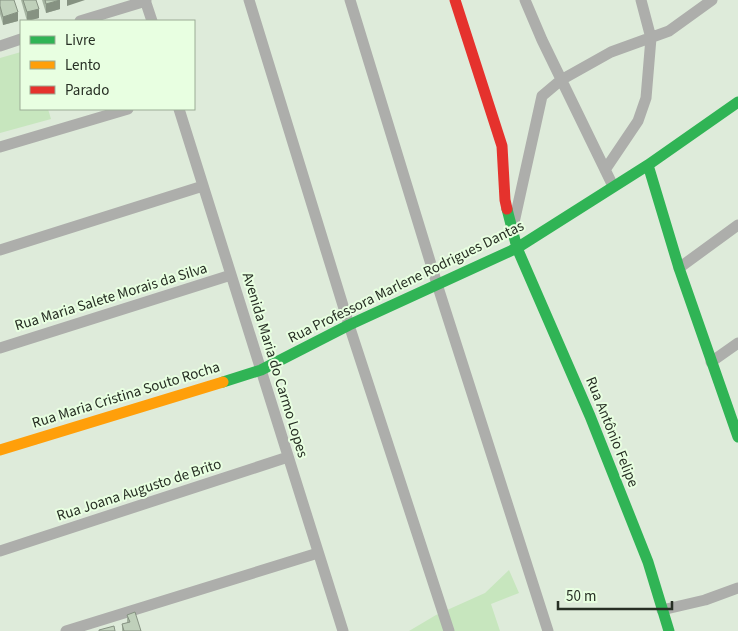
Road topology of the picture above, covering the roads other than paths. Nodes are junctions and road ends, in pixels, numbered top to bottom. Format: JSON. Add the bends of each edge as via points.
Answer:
{"nodes":[{"id":1,"x":248,"y":0,"type":"edge"},
{"id":2,"x":350,"y":0,"type":"edge"},
{"id":3,"x":455,"y":0,"type":"edge"},
{"id":4,"x":525,"y":0,"type":"edge"},
{"id":5,"x":641,"y":0,"type":"edge"},
{"id":6,"x":712,"y":0,"type":"edge"},
{"id":7,"x":146,"y":1,"type":"edge"},
{"id":8,"x":83,"y":20,"type":"edge"},
{"id":9,"x":152,"y":20,"type":"edge"},
{"id":10,"x":651,"y":38,"type":"junction"},
{"id":11,"x":20,"y":39,"type":"edge"},
{"id":12,"x":0,"y":46,"type":"edge"},
{"id":13,"x":561,"y":80,"type":"junction"},
{"id":14,"x":738,"y":102,"type":"edge"},
{"id":15,"x":125,"y":110,"type":"edge"},
{"id":16,"x":179,"y":110,"type":"edge"},
{"id":17,"x":0,"y":147,"type":"edge"},
{"id":18,"x":648,"y":165,"type":"junction"},
{"id":19,"x":605,"y":170,"type":"junction"},
{"id":20,"x":204,"y":186,"type":"junction"},
{"id":21,"x":614,"y":186,"type":"junction"},
{"id":22,"x":738,"y":225,"type":"edge"},
{"id":23,"x":512,"y":232,"type":"junction"},
{"id":24,"x":517,"y":248,"type":"junction"},
{"id":25,"x":0,"y":250,"type":"edge"},
{"id":26,"x":679,"y":268,"type":"junction"},
{"id":27,"x":232,"y":275,"type":"junction"},
{"id":28,"x":437,"y":284,"type":"junction"},
{"id":29,"x":349,"y":325,"type":"junction"},
{"id":30,"x":738,"y":343,"type":"edge"},
{"id":31,"x":0,"y":348,"type":"edge"},
{"id":32,"x":711,"y":362,"type":"junction"},
{"id":33,"x":261,"y":370,"type":"junction"},
{"id":34,"x":738,"y":437,"type":"edge"},
{"id":35,"x":0,"y":450,"type":"edge"},
{"id":36,"x":288,"y":457,"type":"junction"},
{"id":37,"x":0,"y":551,"type":"edge"},
{"id":38,"x":318,"y":553,"type":"junction"},
{"id":39,"x":738,"y":588,"type":"edge"},
{"id":40,"x":662,"y":610,"type":"junction"},
{"id":41,"x":66,"y":631,"type":"edge"},
{"id":42,"x":343,"y":631,"type":"edge"},
{"id":43,"x":449,"y":631,"type":"edge"},
{"id":44,"x":548,"y":631,"type":"edge"},
{"id":45,"x":669,"y":631,"type":"edge"}],
"edges":[{"from":1,"to":29,"type":"street"},
{"from":2,"to":28,"type":"street"},
{"from":3,"to":23,"type":"street","name":"Rua Antônio Felipe","via":[[502,146],[505,200]]},
{"from":4,"to":13,"type":"street"},
{"from":5,"to":10,"type":"street"},
{"from":6,"to":10,"type":"street","via":[[668,31]]},
{"from":7,"to":8,"type":"street"},
{"from":7,"to":9,"type":"street"},
{"from":10,"to":13,"type":"street","via":[[611,52]]},
{"from":10,"to":19,"type":"street","via":[[646,98],[638,121]]},
{"from":11,"to":12,"type":"street"},
{"from":13,"to":19,"type":"street"},
{"from":13,"to":23,"type":"street","via":[[542,96]]},
{"from":14,"to":18,"type":"street","name":"Rua Professora Marlene Rodrigues Dantas"},
{"from":15,"to":17,"type":"street"},
{"from":16,"to":20,"type":"street","name":"Avenida Maria do Carmo Lopes"},
{"from":18,"to":21,"type":"street","name":"Rua Professora Marlene Rodrigues Dantas"},
{"from":18,"to":26,"type":"street"},
{"from":19,"to":21,"type":"street"},
{"from":20,"to":25,"type":"street"},
{"from":20,"to":27,"type":"street","name":"Avenida Maria do Carmo Lopes"},
{"from":21,"to":24,"type":"street","name":"Rua Professora Marlene Rodrigues Dantas"},
{"from":22,"to":26,"type":"street"},
{"from":23,"to":24,"type":"street","name":"Rua Antônio Felipe"},
{"from":24,"to":28,"type":"street","name":"Rua Professora Marlene Rodrigues Dantas"},
{"from":24,"to":40,"type":"street","name":"Rua Antônio Felipe","via":[[590,416],[648,562]]},
{"from":26,"to":32,"type":"street"},
{"from":27,"to":31,"type":"street","name":"Rua Maria Salete Morais da Silva"},
{"from":27,"to":33,"type":"street","name":"Avenida Maria do Carmo Lopes"},
{"from":28,"to":29,"type":"street","name":"Rua Professora Marlene Rodrigues Dantas"},
{"from":28,"to":44,"type":"street"},
{"from":29,"to":33,"type":"street","name":"Rua Professora Marlene Rodrigues Dantas"},
{"from":29,"to":43,"type":"street"},
{"from":30,"to":32,"type":"street"},
{"from":32,"to":34,"type":"street"},
{"from":33,"to":35,"type":"street","name":"Rua Maria Cristina Souto Rocha"},
{"from":33,"to":36,"type":"street","name":"Avenida Maria do Carmo Lopes"},
{"from":36,"to":37,"type":"street","name":"Rua Joana Augusto de Brito"},
{"from":36,"to":38,"type":"street","name":"Avenida Maria do Carmo Lopes"},
{"from":38,"to":41,"type":"street"},
{"from":38,"to":42,"type":"street","name":"Avenida Maria do Carmo Lopes"},
{"from":39,"to":40,"type":"street"},
{"from":40,"to":45,"type":"street","name":"Rua Antônio Felipe"}]}
